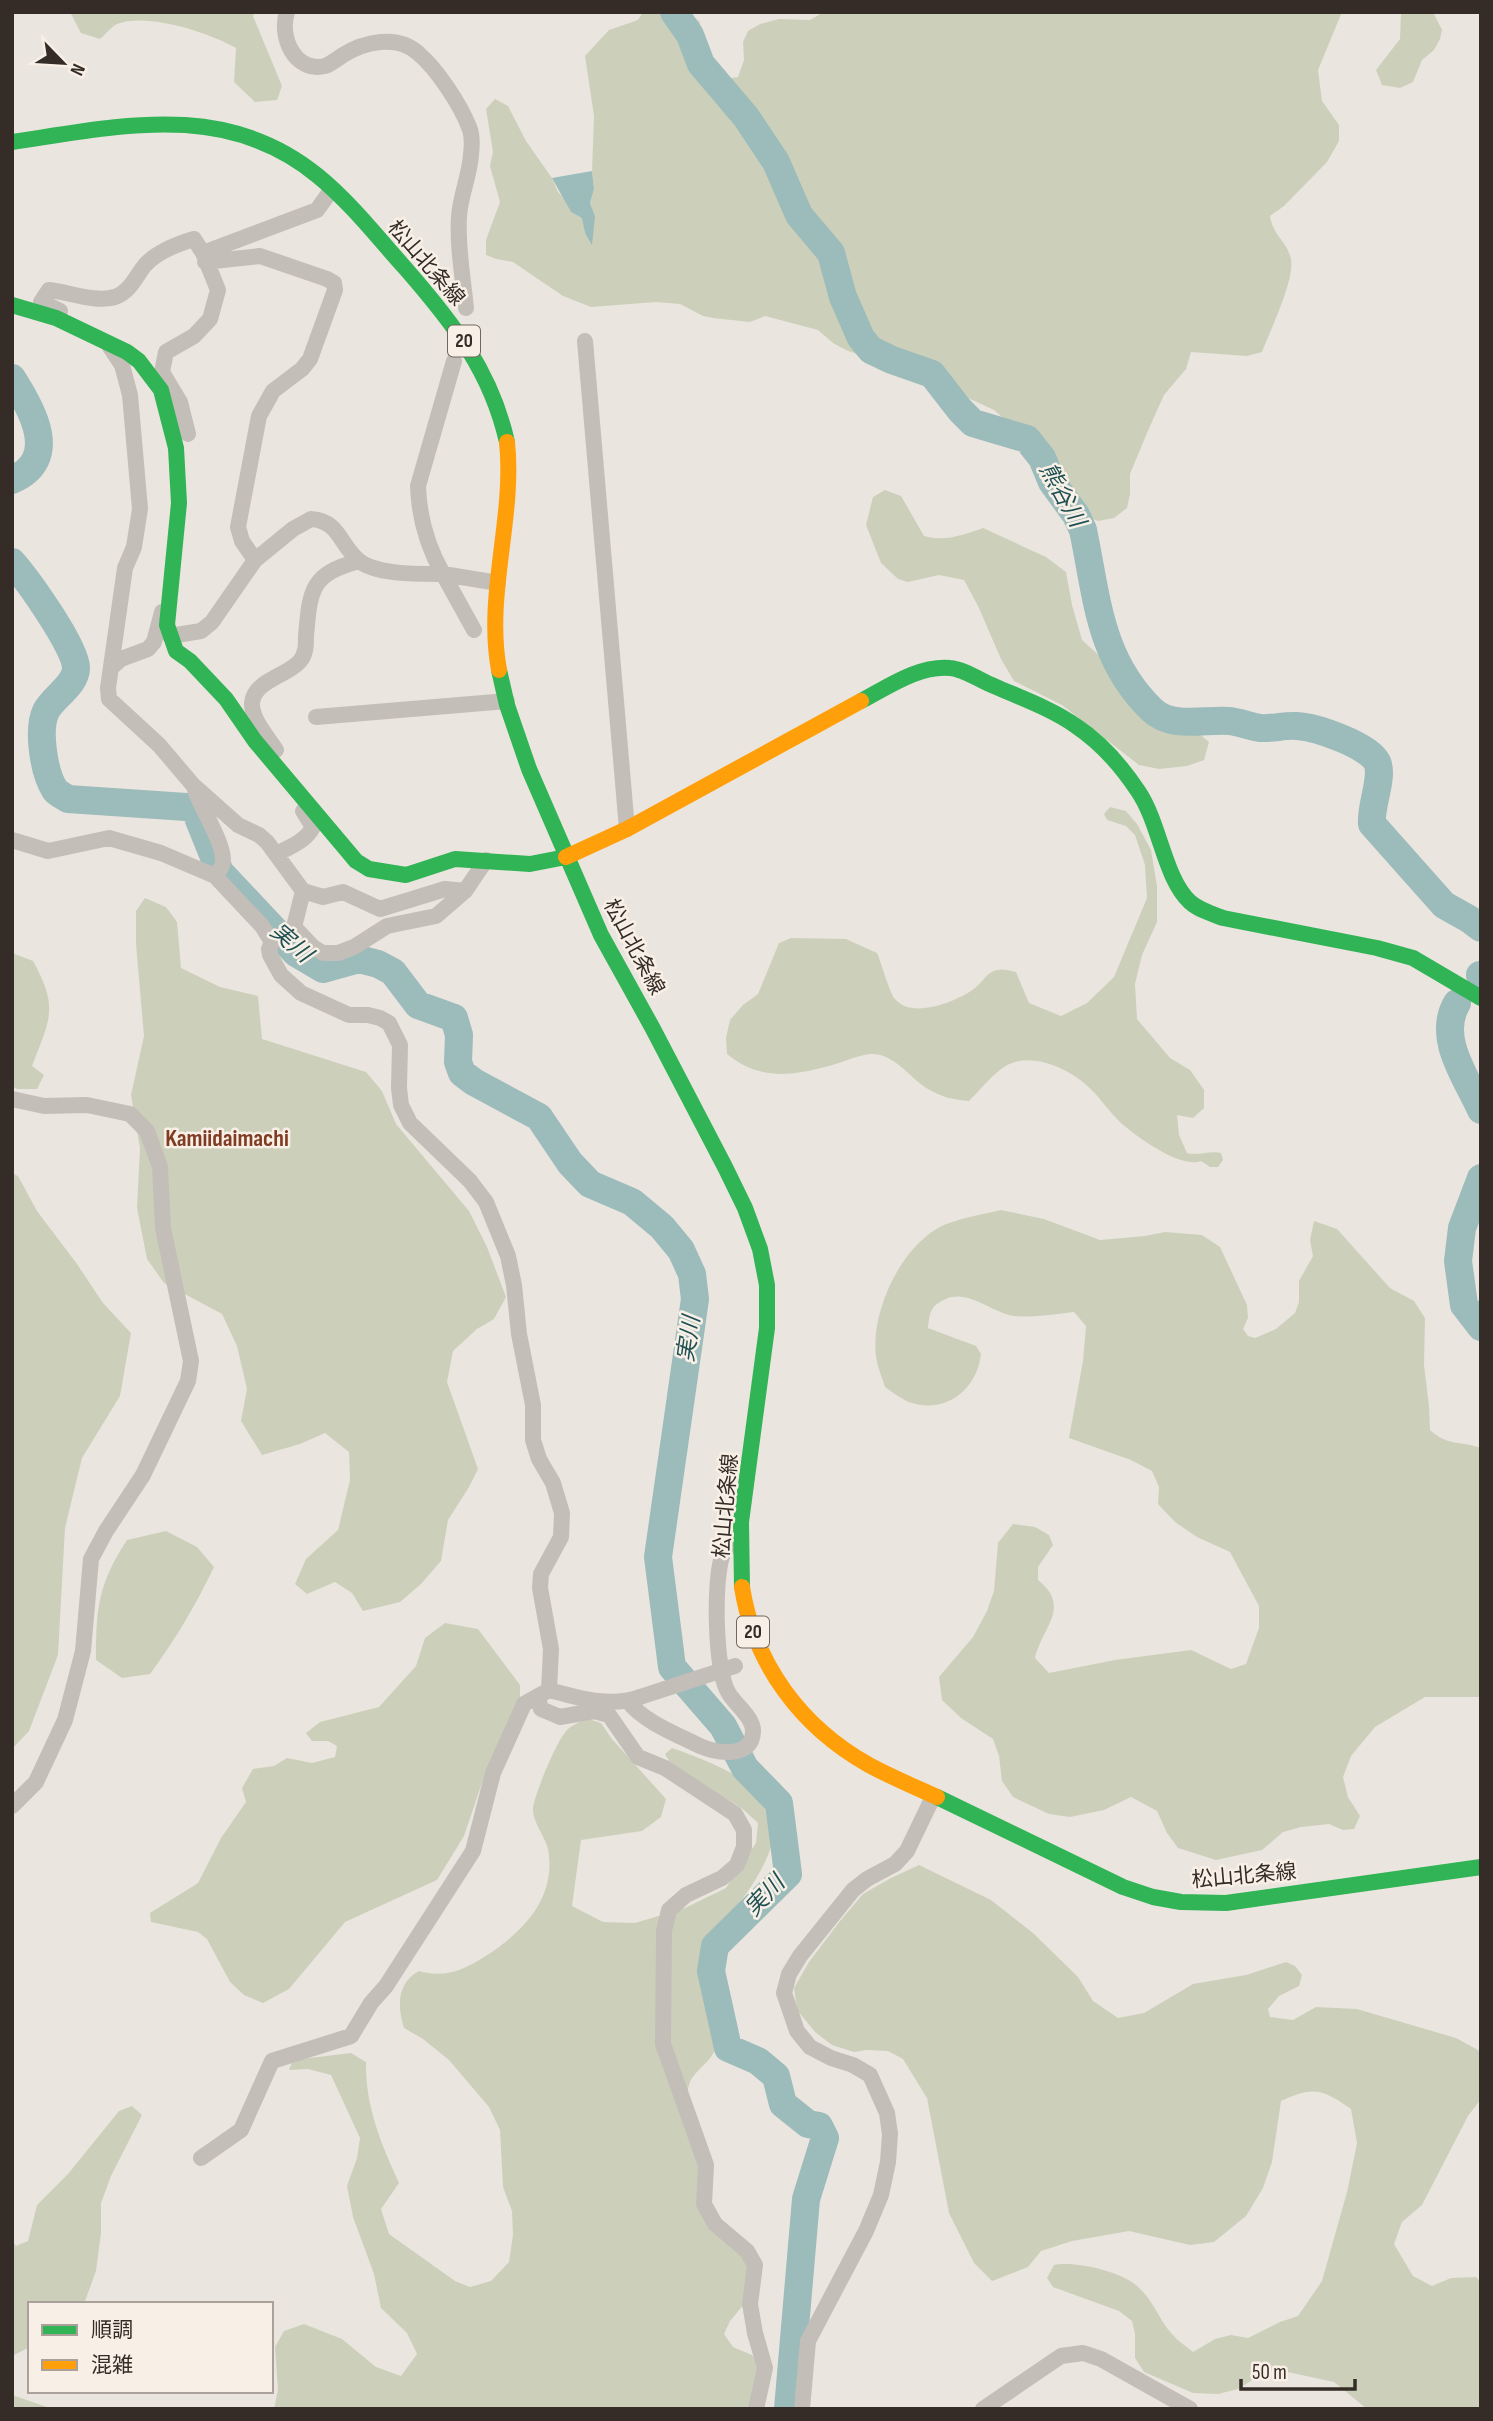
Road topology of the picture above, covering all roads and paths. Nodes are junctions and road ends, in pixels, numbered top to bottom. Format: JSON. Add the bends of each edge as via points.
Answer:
{"nodes":[{"id":1,"x":287,"y":12,"type":"edge"},
{"id":2,"x":12,"y":142,"type":"edge"},
{"id":3,"x":332,"y":189,"type":"junction"},
{"id":4,"x":204,"y":258,"type":"junction"},
{"id":5,"x":12,"y":292,"type":"edge"},
{"id":6,"x":41,"y":302,"type":"junction"},
{"id":7,"x":12,"y":304,"type":"edge"},
{"id":8,"x":466,"y":308,"type":"dead end"},
{"id":9,"x":66,"y":323,"type":"junction"},
{"id":10,"x":585,"y":341,"type":"dead end"},
{"id":11,"x":107,"y":343,"type":"junction"},
{"id":12,"x":454,"y":362,"type":"dead end"},
{"id":13,"x":165,"y":388,"type":"junction"},
{"id":14,"x":188,"y":434,"type":"dead end"},
{"id":15,"x":255,"y":559,"type":"junction"},
{"id":16,"x":359,"y":561,"type":"junction"},
{"id":17,"x":443,"y":574,"type":"junction"},
{"id":18,"x":498,"y":583,"type":"junction"},
{"id":19,"x":169,"y":605,"type":"junction"},
{"id":20,"x":474,"y":630,"type":"dead end"},
{"id":21,"x":170,"y":636,"type":"junction"},
{"id":22,"x":112,"y":667,"type":"junction"},
{"id":23,"x":507,"y":701,"type":"junction"},
{"id":24,"x":316,"y":717,"type":"dead end"},
{"id":25,"x":291,"y":783,"type":"junction"},
{"id":26,"x":193,"y":785,"type":"junction"},
{"id":27,"x":310,"y":807,"type":"junction"},
{"id":28,"x":627,"y":829,"type":"junction"},
{"id":29,"x":12,"y":840,"type":"edge"},
{"id":30,"x":277,"y":854,"type":"junction"},
{"id":31,"x":566,"y":857,"type":"junction"},
{"id":32,"x":486,"y":860,"type":"junction"},
{"id":33,"x":218,"y":872,"type":"junction"},
{"id":34,"x":303,"y":891,"type":"junction"},
{"id":35,"x":465,"y":891,"type":"junction"},
{"id":36,"x":283,"y":934,"type":"junction"},
{"id":37,"x":1481,"y":998,"type":"edge"},
{"id":38,"x":12,"y":1099,"type":"edge"},
{"id":39,"x":740,"y":1543,"type":"junction"},
{"id":40,"x":762,"y":1658,"type":"junction"},
{"id":41,"x":543,"y":1694,"type":"junction"},
{"id":42,"x":634,"y":1699,"type":"junction"},
{"id":43,"x":933,"y":1797,"type":"junction"},
{"id":44,"x":12,"y":1806,"type":"edge"},
{"id":45,"x":1481,"y":1867,"type":"edge"},
{"id":46,"x":201,"y":2158,"type":"dead end"},
{"id":47,"x":756,"y":2409,"type":"edge"},
{"id":48,"x":802,"y":2409,"type":"edge"},
{"id":49,"x":983,"y":2409,"type":"edge"},
{"id":50,"x":1190,"y":2409,"type":"edge"}],
"edges":[{"from":1,"to":8,"type":"street","via":[[285,38],[302,62],[314,67],[328,65],[344,54],[384,41],[404,45],[417,51],[456,104],[470,130],[471,155],[459,218]]},
{"from":2,"to":3,"type":"main road","name":"松山北条線","number":"20","via":[[125,127],[204,126],[232,131],[283,152]]},
{"from":3,"to":4,"type":"street","via":[[317,210]]},
{"from":3,"to":18,"type":"main road","name":"松山北条線","number":"20","via":[[435,303],[470,348],[497,401],[507,444],[508,500]]},
{"from":4,"to":6,"type":"street","via":[[194,239],[172,246],[147,263],[125,292],[114,297],[49,290]]},
{"from":4,"to":13,"type":"street","via":[[218,290],[210,319],[194,336],[166,352]]},
{"from":4,"to":15,"type":"street","via":[[260,256],[334,284],[310,359],[272,391],[259,416],[239,527],[242,541]]},
{"from":5,"to":6,"type":"street"},
{"from":6,"to":9,"type":"street","via":[[63,312]]},
{"from":7,"to":9,"type":"main road"},
{"from":9,"to":11,"type":"main road"},
{"from":10,"to":28,"type":"street"},
{"from":11,"to":13,"type":"main road","via":[[139,361]]},
{"from":11,"to":22,"type":"street","via":[[122,365],[130,395],[141,509],[125,568]]},
{"from":12,"to":17,"type":"street","via":[[418,486],[423,530]]},
{"from":13,"to":14,"type":"street","via":[[180,402]]},
{"from":13,"to":19,"type":"main road","via":[[176,447],[179,503]]},
{"from":15,"to":16,"type":"street","via":[[311,519],[330,524]]},
{"from":15,"to":21,"type":"street","via":[[212,622],[201,631]]},
{"from":16,"to":17,"type":"street","via":[[395,573]]},
{"from":16,"to":25,"type":"street","via":[[339,566],[314,586],[305,651],[299,663],[256,692],[252,700],[253,713],[290,772]]},
{"from":17,"to":18,"type":"street"},
{"from":17,"to":20,"type":"street"},
{"from":18,"to":23,"type":"main road","name":"松山北条線","number":"20","via":[[496,655]]},
{"from":19,"to":21,"type":"main road"},
{"from":19,"to":22,"type":"street","via":[[159,614],[154,642],[148,649]]},
{"from":21,"to":25,"type":"main road","via":[[176,651],[226,699]]},
{"from":22,"to":26,"type":"street","via":[[109,699],[159,744]]},
{"from":23,"to":24,"type":"street"},
{"from":23,"to":31,"type":"main road","name":"松山北条線","number":"20"},
{"from":25,"to":27,"type":"main road"},
{"from":26,"to":30,"type":"street"},
{"from":26,"to":33,"type":"street","via":[[223,857]]},
{"from":27,"to":30,"type":"street","via":[[302,811],[313,827],[310,833]]},
{"from":27,"to":32,"type":"main road","via":[[356,861],[369,869],[406,875],[455,859]]},
{"from":28,"to":31,"type":"main road"},
{"from":28,"to":37,"type":"main road","via":[[898,682],[931,669],[953,668],[1043,708],[1101,746],[1138,791],[1177,886],[1200,909],[1223,918],[1413,958]]},
{"from":29,"to":33,"type":"street","via":[[48,851],[108,838]]},
{"from":30,"to":34,"type":"street"},
{"from":31,"to":32,"type":"main road","via":[[530,864]]},
{"from":31,"to":39,"type":"main road","name":"松山北条線","number":"20","via":[[607,948],[746,1210],[760,1249],[766,1276],[767,1338]]},
{"from":32,"to":35,"type":"street"},
{"from":33,"to":36,"type":"street","via":[[248,910]]},
{"from":34,"to":35,"type":"street","via":[[323,897],[343,892],[380,909],[444,889]]},
{"from":34,"to":36,"type":"street"},
{"from":35,"to":36,"type":"street","via":[[436,916],[387,926],[338,953],[323,953]]},
{"from":36,"to":41,"type":"street","via":[[270,955],[281,975],[301,993],[349,1015],[368,1015],[389,1023],[400,1045],[398,1088],[410,1123],[486,1202],[508,1256],[533,1405],[533,1440],[562,1513],[561,1536],[541,1574],[551,1649]]},
{"from":38,"to":44,"type":"street","via":[[44,1106],[87,1105],[130,1114],[147,1131],[160,1167],[163,1228],[191,1361],[188,1381],[143,1475],[91,1559],[83,1651],[65,1720],[36,1782]]},
{"from":39,"to":40,"type":"main road","name":"松山北条線","number":"20","via":[[741,1584]]},
{"from":39,"to":42,"type":"street","via":[[724,1552],[717,1612],[726,1690],[753,1731],[746,1746],[729,1753],[702,1746],[636,1712]]},
{"from":40,"to":42,"type":"street","bridge":true},
{"from":40,"to":43,"type":"main road","name":"松山北条線","number":"20","via":[[792,1704],[841,1749]]},
{"from":41,"to":42,"type":"street","via":[[590,1701]]},
{"from":41,"to":46,"type":"street","via":[[524,1704],[493,1773],[473,1851],[351,2036],[272,2061],[241,2130]]},
{"from":41,"to":47,"type":"street","via":[[541,1709],[561,1717],[594,1711],[609,1715],[638,1756],[665,1768],[735,1814],[744,1830],[737,1865],[669,1910],[664,1931],[663,2043],[706,2165],[704,2204],[715,2224],[747,2251],[755,2265],[750,2304],[765,2368]]},
{"from":43,"to":45,"type":"main road","name":"松山北条線","number":"20","via":[[1122,1887],[1181,1902],[1226,1903]]},
{"from":43,"to":48,"type":"street","via":[[907,1851],[895,1864],[853,1889],[800,1956],[784,1993],[797,2031],[810,2047],[870,2075],[887,2113],[890,2134],[881,2194],[808,2342]]},
{"from":49,"to":50,"type":"street","via":[[1061,2356],[1083,2353]]}]}
